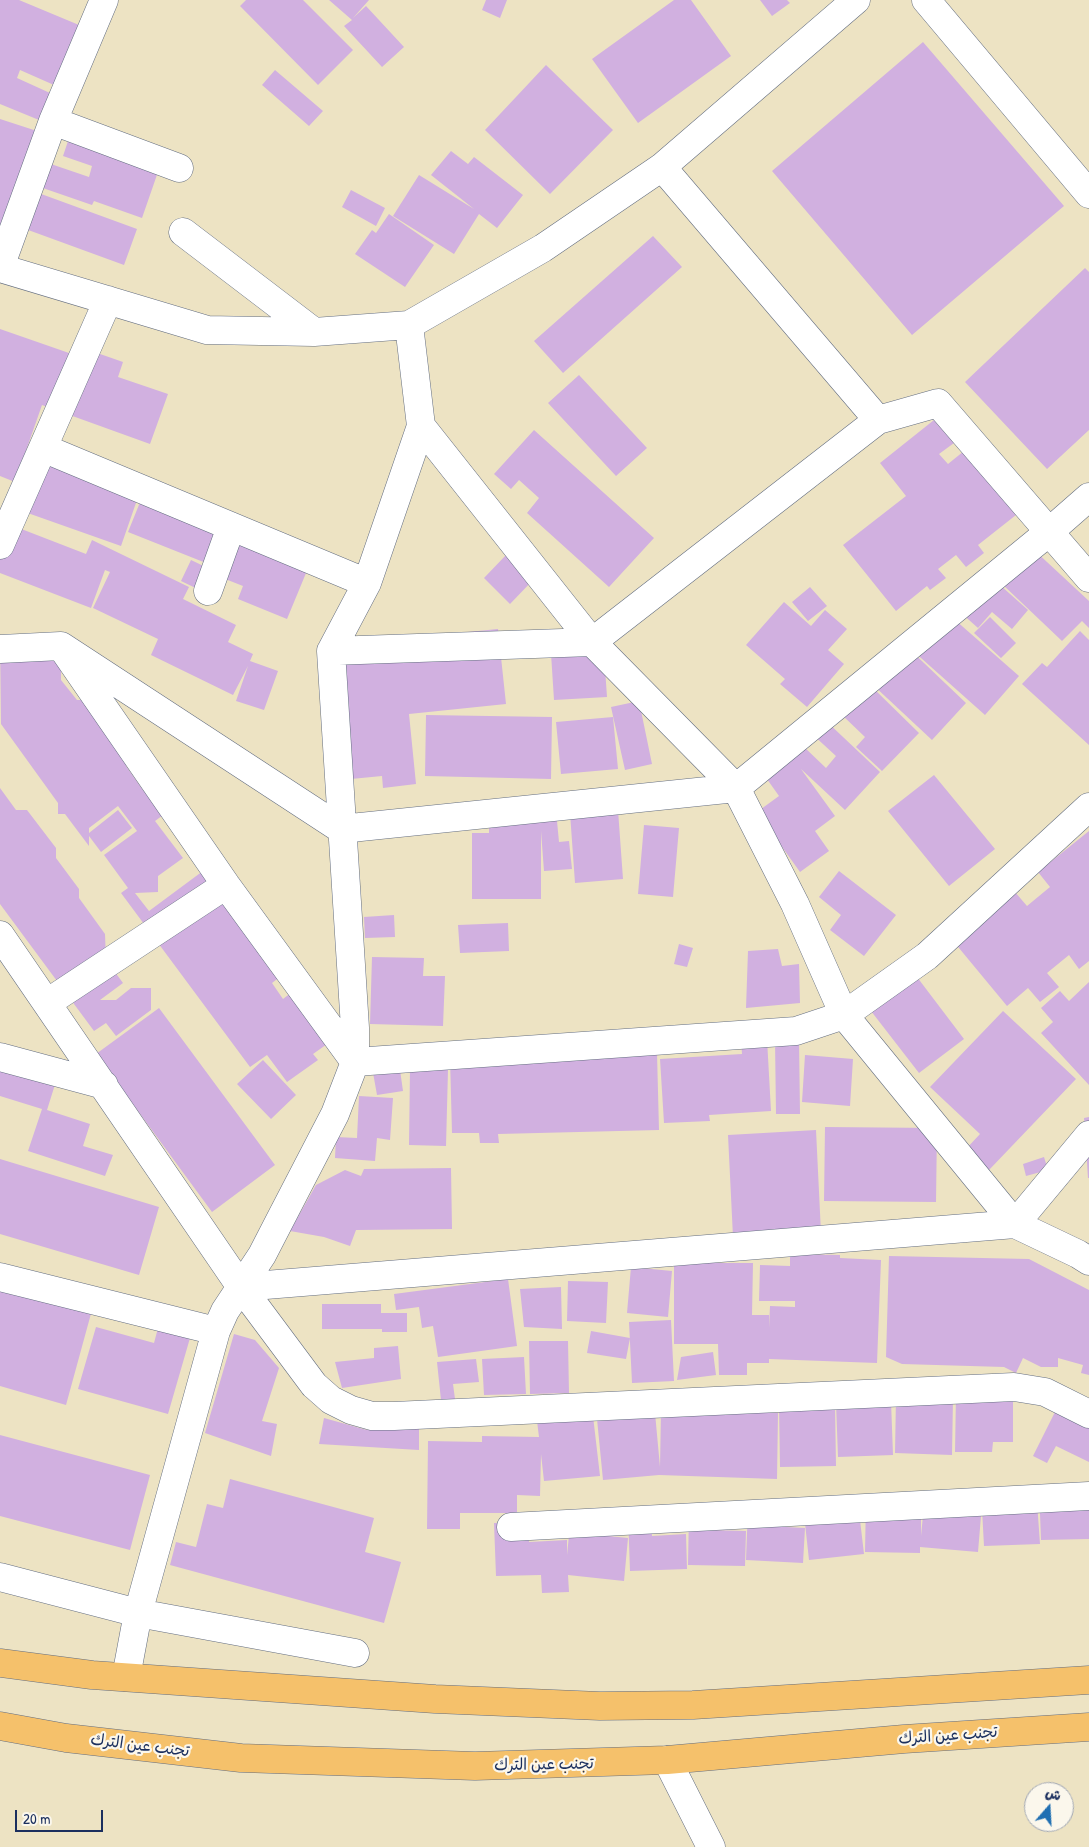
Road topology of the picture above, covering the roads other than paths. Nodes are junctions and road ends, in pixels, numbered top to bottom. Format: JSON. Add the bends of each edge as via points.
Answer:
{"nodes":[{"id":1,"x":104,"y":0,"type":"edge"},
{"id":2,"x":856,"y":0,"type":"edge"},
{"id":3,"x":926,"y":0,"type":"edge"},
{"id":4,"x":54,"y":122,"type":"junction"},
{"id":5,"x":662,"y":167,"type":"junction"},
{"id":6,"x":179,"y":168,"type":"dead end"},
{"id":7,"x":1089,"y":194,"type":"edge"},
{"id":8,"x":183,"y":232,"type":"dead end"},
{"id":9,"x":0,"y":268,"type":"edge"},
{"id":10,"x":108,"y":300,"type":"junction"},
{"id":11,"x":409,"y":325,"type":"junction"},
{"id":12,"x":314,"y":332,"type":"junction"},
{"id":13,"x":878,"y":420,"type":"junction"},
{"id":14,"x":421,"y":426,"type":"junction"},
{"id":15,"x":43,"y":448,"type":"junction"},
{"id":16,"x":1089,"y":497,"type":"edge"},
{"id":17,"x":230,"y":527,"type":"junction"},
{"id":18,"x":1049,"y":532,"type":"junction"},
{"id":19,"x":0,"y":545,"type":"edge"},
{"id":20,"x":1089,"y":578,"type":"edge"},
{"id":21,"x":367,"y":583,"type":"junction"},
{"id":22,"x":208,"y":591,"type":"dead end"},
{"id":23,"x":3,"y":641,"type":"edge"},
{"id":24,"x":592,"y":642,"type":"junction"},
{"id":25,"x":61,"y":646,"type":"junction"},
{"id":26,"x":331,"y":651,"type":"junction"},
{"id":27,"x":736,"y":788,"type":"junction"},
{"id":28,"x":1089,"y":808,"type":"edge"},
{"id":29,"x":341,"y":828,"type":"junction"},
{"id":30,"x":226,"y":885,"type":"junction"},
{"id":31,"x":0,"y":935,"type":"edge"},
{"id":32,"x":47,"y":1003,"type":"junction"},
{"id":33,"x":844,"y":1015,"type":"junction"},
{"id":34,"x":0,"y":1057,"type":"edge"},
{"id":35,"x":355,"y":1062,"type":"junction"},
{"id":36,"x":104,"y":1085,"type":"junction"},
{"id":37,"x":1089,"y":1135,"type":"edge"},
{"id":38,"x":1015,"y":1224,"type":"junction"},
{"id":39,"x":1089,"y":1262,"type":"edge"},
{"id":40,"x":0,"y":1277,"type":"edge"},
{"id":41,"x":241,"y":1287,"type":"junction"},
{"id":42,"x":216,"y":1331,"type":"junction"},
{"id":43,"x":1089,"y":1414,"type":"edge"},
{"id":44,"x":1089,"y":1496,"type":"edge"},
{"id":45,"x":511,"y":1527,"type":"dead end"},
{"id":46,"x":0,"y":1577,"type":"edge"},
{"id":47,"x":138,"y":1613,"type":"junction"},
{"id":48,"x":356,"y":1652,"type":"dead end"},
{"id":49,"x":0,"y":1663,"type":"edge"},
{"id":50,"x":126,"y":1677,"type":"junction"},
{"id":51,"x":1089,"y":1680,"type":"edge"},
{"id":52,"x":0,"y":1726,"type":"edge"},
{"id":53,"x":1089,"y":1727,"type":"edge"},
{"id":54,"x":667,"y":1760,"type":"junction"},
{"id":55,"x":711,"y":1847,"type":"edge"}],
"edges":[{"from":1,"to":4,"type":"street"},
{"from":2,"to":5,"type":"street"},
{"from":3,"to":7,"type":"street"},
{"from":4,"to":6,"type":"street"},
{"from":4,"to":9,"type":"street"},
{"from":5,"to":11,"type":"street","via":[[543,248]]},
{"from":5,"to":13,"type":"street"},
{"from":8,"to":12,"type":"street"},
{"from":9,"to":10,"type":"street"},
{"from":10,"to":12,"type":"street","via":[[207,330]]},
{"from":10,"to":15,"type":"street"},
{"from":11,"to":12,"type":"street"},
{"from":11,"to":14,"type":"street"},
{"from":13,"to":18,"type":"street","via":[[938,403]]},
{"from":13,"to":24,"type":"street"},
{"from":14,"to":21,"type":"street"},
{"from":14,"to":24,"type":"street"},
{"from":15,"to":17,"type":"street"},
{"from":15,"to":19,"type":"street"},
{"from":16,"to":18,"type":"street"},
{"from":17,"to":21,"type":"street"},
{"from":17,"to":22,"type":"street"},
{"from":18,"to":20,"type":"street"},
{"from":18,"to":27,"type":"street"},
{"from":21,"to":26,"type":"street"},
{"from":23,"to":25,"type":"street"},
{"from":24,"to":26,"type":"street"},
{"from":24,"to":27,"type":"street"},
{"from":25,"to":29,"type":"street"},
{"from":25,"to":30,"type":"street"},
{"from":26,"to":29,"type":"street"},
{"from":27,"to":29,"type":"street"},
{"from":27,"to":33,"type":"street","via":[[795,904]]},
{"from":28,"to":33,"type":"street","via":[[927,956]]},
{"from":29,"to":35,"type":"street"},
{"from":30,"to":32,"type":"street"},
{"from":30,"to":35,"type":"street"},
{"from":31,"to":32,"type":"street"},
{"from":32,"to":36,"type":"street"},
{"from":33,"to":35,"type":"street","via":[[796,1031]]},
{"from":33,"to":38,"type":"street"},
{"from":34,"to":36,"type":"street"},
{"from":35,"to":41,"type":"street","via":[[335,1114],[262,1255]]},
{"from":36,"to":41,"type":"street"},
{"from":37,"to":38,"type":"street"},
{"from":38,"to":39,"type":"street"},
{"from":38,"to":41,"type":"street"},
{"from":40,"to":42,"type":"street"},
{"from":41,"to":42,"type":"street","via":[[225,1310]]},
{"from":41,"to":43,"type":"street","via":[[314,1385],[344,1407],[372,1416],[1014,1387],[1045,1392]]},
{"from":42,"to":47,"type":"street"},
{"from":44,"to":45,"type":"street"},
{"from":46,"to":47,"type":"street"},
{"from":47,"to":48,"type":"street"},
{"from":47,"to":50,"type":"street"},
{"from":49,"to":50,"type":"highway"},
{"from":50,"to":51,"type":"highway","via":[[435,1699],[600,1706],[692,1705]]},
{"from":52,"to":54,"type":"highway","name":"تجنب عين الترك","via":[[66,1738],[242,1758],[475,1766]]},
{"from":53,"to":54,"type":"highway","name":"تجنب عين الترك"},
{"from":54,"to":55,"type":"street"}]}
